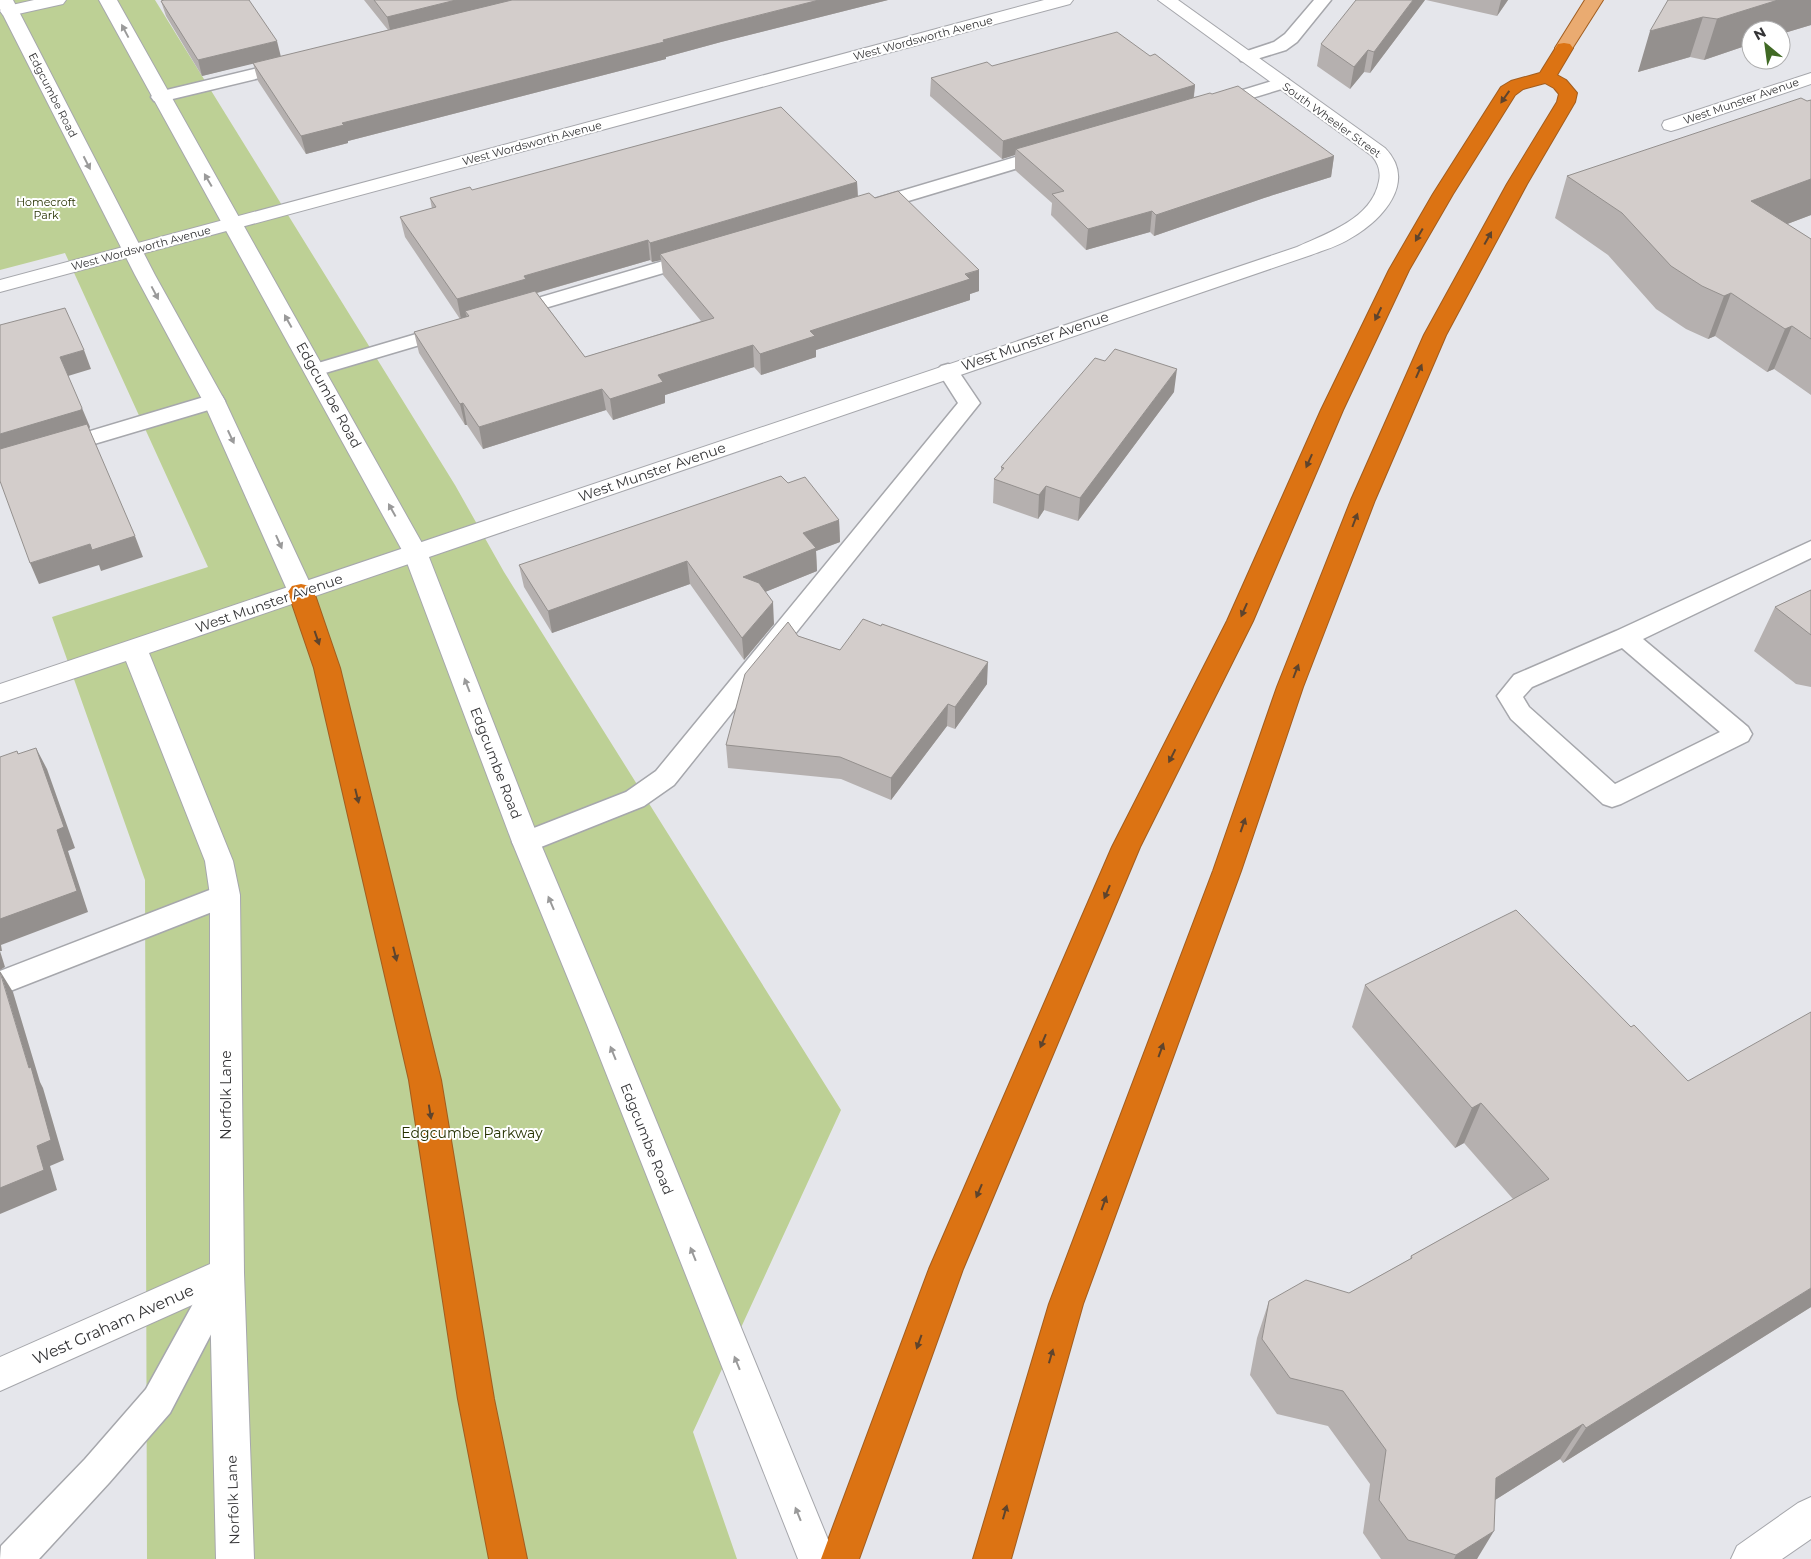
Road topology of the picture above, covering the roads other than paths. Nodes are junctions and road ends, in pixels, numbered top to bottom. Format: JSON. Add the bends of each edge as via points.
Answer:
{"nodes":[{"id":1,"x":57,"y":0,"type":"edge"},
{"id":2,"x":108,"y":0,"type":"edge"},
{"id":3,"x":1064,"y":0,"type":"edge"},
{"id":4,"x":1167,"y":0,"type":"edge"},
{"id":5,"x":1323,"y":0,"type":"edge"},
{"id":6,"x":1594,"y":0,"type":"edge"},
{"id":7,"x":7,"y":5,"type":"edge"},
{"id":8,"x":1564,"y":48,"type":"joint"},
{"id":9,"x":1247,"y":57,"type":"junction"},
{"id":10,"x":309,"y":61,"type":"edge"},
{"id":11,"x":1548,"y":76,"type":"junction"},
{"id":12,"x":1811,"y":78,"type":"edge"},
{"id":13,"x":1282,"y":84,"type":"junction"},
{"id":14,"x":160,"y":97,"type":"junction"},
{"id":15,"x":1196,"y":110,"type":"edge"},
{"id":16,"x":1671,"y":125,"type":"dead end"},
{"id":17,"x":1063,"y":149,"type":"edge"},
{"id":18,"x":853,"y":211,"type":"edge"},
{"id":19,"x":232,"y":223,"type":"junction"},
{"id":20,"x":132,"y":250,"type":"junction"},
{"id":21,"x":719,"y":251,"type":"edge"},
{"id":22,"x":1304,"y":251,"type":"joint"},
{"id":23,"x":0,"y":286,"type":"edge"},
{"id":24,"x":490,"y":318,"type":"edge"},
{"id":25,"x":471,"y":324,"type":"edge"},
{"id":26,"x":315,"y":370,"type":"junction"},
{"id":27,"x":948,"y":370,"type":"junction"},
{"id":28,"x":214,"y":401,"type":"junction"},
{"id":29,"x":0,"y":465,"type":"edge"},
{"id":30,"x":1811,"y":549,"type":"edge"},
{"id":31,"x":415,"y":552,"type":"junction"},
{"id":32,"x":301,"y":592,"type":"junction"},
{"id":33,"x":1625,"y":636,"type":"junction"},
{"id":34,"x":134,"y":649,"type":"junction"},
{"id":35,"x":0,"y":694,"type":"edge"},
{"id":36,"x":526,"y":842,"type":"junction"},
{"id":37,"x":225,"y":895,"type":"junction"},
{"id":38,"x":0,"y":983,"type":"edge"},
{"id":39,"x":227,"y":1273,"type":"junction"},
{"id":40,"x":0,"y":1374,"type":"edge"},
{"id":41,"x":1811,"y":1516,"type":"edge"},
{"id":42,"x":14,"y":1559,"type":"edge"},
{"id":43,"x":235,"y":1559,"type":"edge"},
{"id":44,"x":508,"y":1559,"type":"edge"},
{"id":45,"x":816,"y":1559,"type":"edge"},
{"id":46,"x":840,"y":1559,"type":"edge"},
{"id":47,"x":992,"y":1559,"type":"edge"},
{"id":48,"x":1750,"y":1559,"type":"edge"}],
"edges":[{"from":1,"to":7,"type":"street"},
{"from":14,"to":2,"type":"street","name":"Edgcumbe Road","one_way":true},
{"from":3,"to":19,"type":"street","name":"West Wordsworth Avenue"},
{"from":4,"to":9,"type":"street","name":"South Wheeler Street"},
{"from":5,"to":9,"type":"lane","via":[[1291,38],[1280,46]]},
{"from":6,"to":8,"type":"main road"},
{"from":7,"to":20,"type":"street","name":"Edgcumbe Road","one_way":true},
{"from":8,"to":11,"type":"highway"},
{"from":9,"to":13,"type":"street","name":"South Wheeler Street"},
{"from":10,"to":14,"type":"lane"},
{"from":11,"to":46,"type":"highway","one_way":true,"via":[[1508,91],[1399,270],[1332,410],[1240,621],[1126,847],[946,1269]]},
{"from":47,"to":11,"type":"highway","one_way":true,"via":[[1066,1304],[1227,871],[1290,687],[1363,500],[1435,335],[1517,184],[1566,102],[1568,92]]},
{"from":12,"to":16,"type":"street","name":"West Munster Avenue"},
{"from":13,"to":15,"type":"lane"},
{"from":13,"to":22,"type":"street","name":"South Wheeler Street","via":[[1371,145],[1384,156],[1388,166],[1389,180],[1384,194],[1363,222]]},
{"from":19,"to":14,"type":"street","name":"Edgcumbe Road","one_way":true},
{"from":17,"to":18,"type":"lane"},
{"from":19,"to":20,"type":"street","name":"West Wordsworth Avenue"},
{"from":26,"to":19,"type":"street","name":"Edgcumbe Road","one_way":true},
{"from":20,"to":23,"type":"street","name":"West Wordsworth Avenue"},
{"from":20,"to":28,"type":"street","name":"Edgcumbe Road","one_way":true},
{"from":21,"to":24,"type":"lane"},
{"from":22,"to":27,"type":"street","name":"West Munster Avenue"},
{"from":25,"to":26,"type":"lane"},
{"from":31,"to":26,"type":"street","name":"Edgcumbe Road","one_way":true},
{"from":27,"to":31,"type":"street","name":"West Munster Avenue"},
{"from":27,"to":36,"type":"lane","via":[[969,403],[665,778],[635,799]]},
{"from":28,"to":29,"type":"lane"},
{"from":28,"to":32,"type":"street","name":"Edgcumbe Road","one_way":true},
{"from":30,"to":33,"type":"lane"},
{"from":31,"to":32,"type":"street","name":"West Munster Avenue"},
{"from":36,"to":31,"type":"street","name":"Edgcumbe Road","one_way":true},
{"from":32,"to":34,"type":"street","name":"West Munster Avenue"},
{"from":32,"to":44,"type":"highway","one_way":true,"via":[[327,668],[425,1080],[476,1399]]},
{"from":33,"to":33,"type":"lane","via":[[1523,681],[1510,696],[1520,714],[1612,797],[1739,734]]},
{"from":34,"to":35,"type":"street","name":"West Munster Avenue"},
{"from":34,"to":37,"type":"street","name":"Norfolk Lane","via":[[219,861]]},
{"from":45,"to":36,"type":"street","name":"Edgcumbe Road","one_way":true},
{"from":37,"to":38,"type":"lane"},
{"from":37,"to":39,"type":"street","name":"Norfolk Lane"},
{"from":39,"to":40,"type":"street","name":"West Graham Avenue"},
{"from":39,"to":42,"type":"lane","via":[[158,1401]]},
{"from":39,"to":43,"type":"street","name":"Norfolk Lane"},
{"from":41,"to":48,"type":"street"}]}
